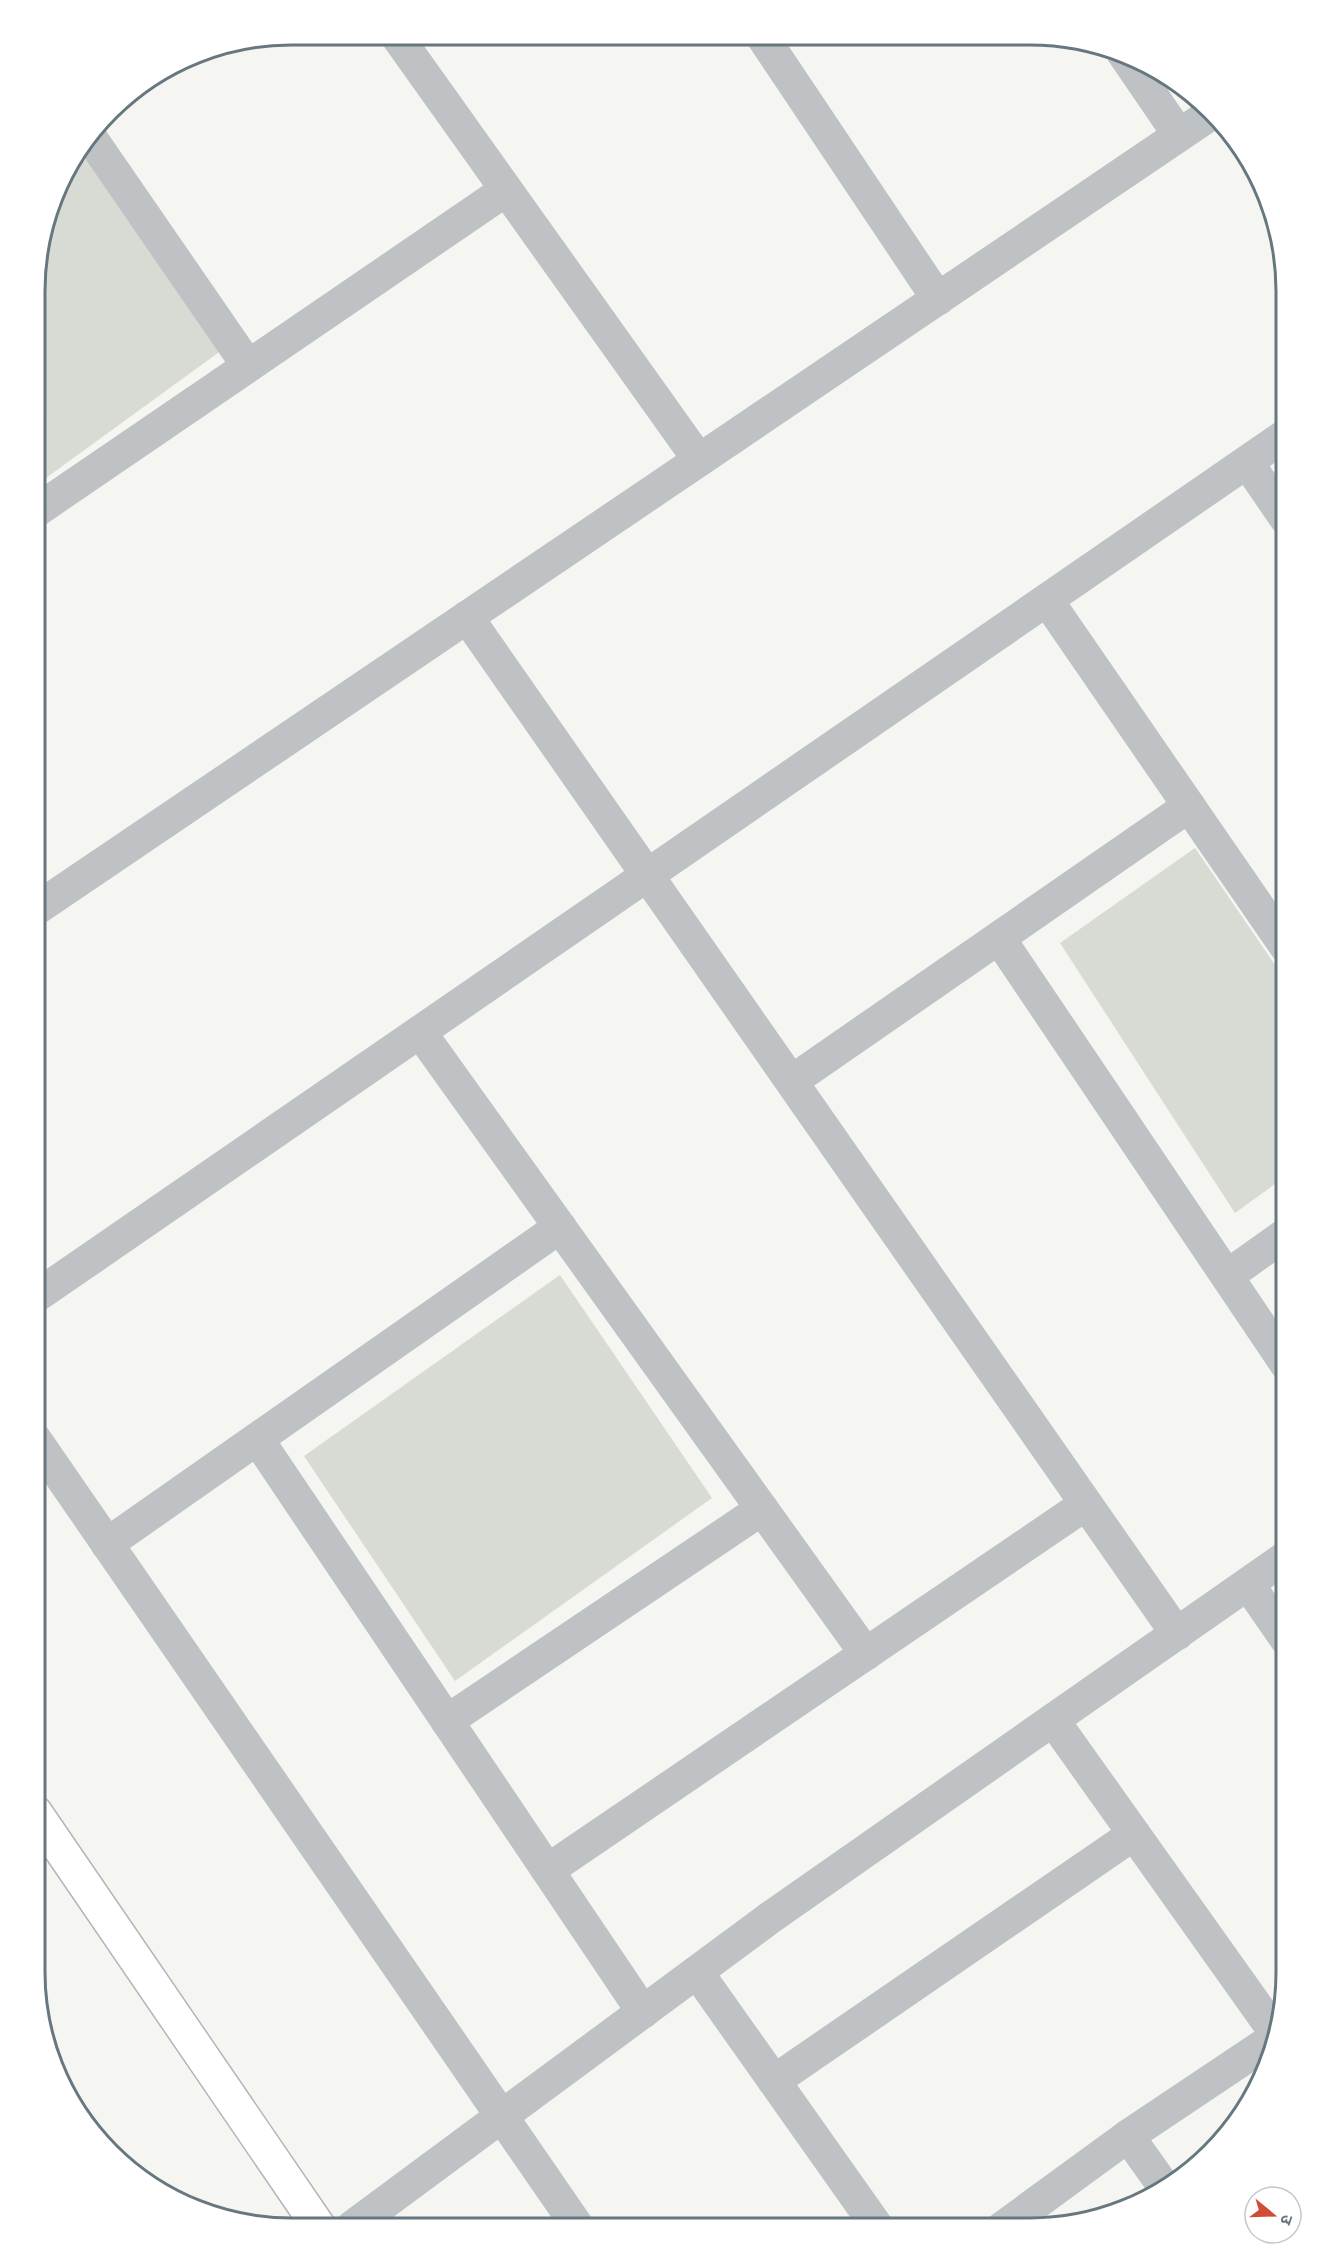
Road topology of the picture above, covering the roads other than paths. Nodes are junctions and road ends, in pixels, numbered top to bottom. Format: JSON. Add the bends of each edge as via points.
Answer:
{"nodes":[{"id":1,"x":403,"y":45,"type":"edge"},
{"id":2,"x":768,"y":45,"type":"edge"},
{"id":3,"x":1133,"y":68,"type":"edge"},
{"id":4,"x":1205,"y":118,"type":"edge"},
{"id":5,"x":1179,"y":135,"type":"junction"},
{"id":6,"x":94,"y":143,"type":"edge"},
{"id":7,"x":506,"y":190,"type":"junction"},
{"id":8,"x":938,"y":299,"type":"junction"},
{"id":9,"x":248,"y":366,"type":"junction"},
{"id":10,"x":1276,"y":442,"type":"edge"},
{"id":11,"x":699,"y":460,"type":"junction"},
{"id":12,"x":1247,"y":462,"type":"junction"},
{"id":13,"x":1276,"y":504,"type":"edge"},
{"id":14,"x":45,"y":506,"type":"edge"},
{"id":15,"x":1047,"y":600,"type":"junction"},
{"id":16,"x":467,"y":617,"type":"junction"},
{"id":17,"x":1189,"y":806,"type":"junction"},
{"id":18,"x":647,"y":875,"type":"junction"},
{"id":19,"x":45,"y":903,"type":"edge"},
{"id":20,"x":1276,"y":932,"type":"edge"},
{"id":21,"x":999,"y":938,"type":"junction"},
{"id":22,"x":420,"y":1032,"type":"junction"},
{"id":23,"x":792,"y":1081,"type":"junction"},
{"id":24,"x":560,"y":1227,"type":"junction"},
{"id":25,"x":1276,"y":1241,"type":"edge"},
{"id":26,"x":1227,"y":1276,"type":"junction"},
{"id":27,"x":45,"y":1290,"type":"edge"},
{"id":28,"x":1276,"y":1349,"type":"edge"},
{"id":29,"x":258,"y":1440,"type":"junction"},
{"id":30,"x":45,"y":1454,"type":"edge"},
{"id":31,"x":1086,"y":1503,"type":"junction"},
{"id":32,"x":762,"y":1509,"type":"junction"},
{"id":33,"x":107,"y":1544,"type":"junction"},
{"id":34,"x":1276,"y":1564,"type":"edge"},
{"id":35,"x":1248,"y":1584,"type":"junction"},
{"id":36,"x":1276,"y":1625,"type":"edge"},
{"id":37,"x":1177,"y":1634,"type":"junction"},
{"id":38,"x":866,"y":1654,"type":"junction"},
{"id":39,"x":1053,"y":1720,"type":"junction"},
{"id":40,"x":447,"y":1721,"type":"junction"},
{"id":41,"x":45,"y":1827,"type":"edge"},
{"id":42,"x":1134,"y":1834,"type":"junction"},
{"id":43,"x":548,"y":1870,"type":"junction"},
{"id":44,"x":697,"y":1972,"type":"junction"},
{"id":45,"x":643,"y":2012,"type":"junction"},
{"id":46,"x":1270,"y":2027,"type":"edge"},
{"id":47,"x":1266,"y":2043,"type":"edge"},
{"id":48,"x":774,"y":2080,"type":"junction"},
{"id":49,"x":501,"y":2116,"type":"junction"},
{"id":50,"x":1128,"y":2136,"type":"junction"},
{"id":51,"x":1160,"y":2181,"type":"edge"},
{"id":52,"x":314,"y":2218,"type":"edge"},
{"id":53,"x":364,"y":2218,"type":"edge"},
{"id":54,"x":572,"y":2218,"type":"edge"},
{"id":55,"x":871,"y":2218,"type":"edge"},
{"id":56,"x":1016,"y":2218,"type":"edge"}],
"edges":[{"from":1,"to":7,"type":"street"},
{"from":2,"to":8,"type":"street"},
{"from":3,"to":5,"type":"street"},
{"from":4,"to":5,"type":"street"},
{"from":5,"to":8,"type":"street"},
{"from":6,"to":9,"type":"street"},
{"from":7,"to":9,"type":"street"},
{"from":7,"to":11,"type":"street"},
{"from":8,"to":11,"type":"street"},
{"from":9,"to":14,"type":"street"},
{"from":10,"to":12,"type":"street"},
{"from":11,"to":16,"type":"street"},
{"from":12,"to":13,"type":"street"},
{"from":12,"to":15,"type":"street"},
{"from":15,"to":17,"type":"street"},
{"from":15,"to":18,"type":"street"},
{"from":16,"to":18,"type":"street"},
{"from":16,"to":19,"type":"street"},
{"from":17,"to":20,"type":"street"},
{"from":17,"to":21,"type":"street"},
{"from":18,"to":22,"type":"street"},
{"from":18,"to":23,"type":"street"},
{"from":21,"to":23,"type":"street"},
{"from":21,"to":26,"type":"street"},
{"from":22,"to":24,"type":"street"},
{"from":22,"to":27,"type":"street"},
{"from":23,"to":31,"type":"street"},
{"from":24,"to":29,"type":"street"},
{"from":24,"to":32,"type":"street"},
{"from":25,"to":26,"type":"street"},
{"from":26,"to":28,"type":"street"},
{"from":29,"to":33,"type":"street"},
{"from":29,"to":40,"type":"street"},
{"from":30,"to":33,"type":"street"},
{"from":31,"to":37,"type":"street"},
{"from":31,"to":38,"type":"street"},
{"from":32,"to":38,"type":"street"},
{"from":32,"to":40,"type":"street"},
{"from":33,"to":49,"type":"street"},
{"from":34,"to":35,"type":"street"},
{"from":35,"to":36,"type":"street"},
{"from":35,"to":37,"type":"street"},
{"from":37,"to":39,"type":"street"},
{"from":38,"to":43,"type":"street"},
{"from":39,"to":42,"type":"street"},
{"from":39,"to":44,"type":"street"},
{"from":40,"to":43,"type":"street"},
{"from":41,"to":52,"type":"street"},
{"from":42,"to":46,"type":"street"},
{"from":42,"to":48,"type":"street"},
{"from":43,"to":45,"type":"street"},
{"from":44,"to":45,"type":"street"},
{"from":44,"to":48,"type":"street"},
{"from":45,"to":49,"type":"street"},
{"from":47,"to":50,"type":"street"},
{"from":48,"to":55,"type":"street"},
{"from":49,"to":53,"type":"street"},
{"from":49,"to":54,"type":"street"},
{"from":50,"to":51,"type":"street"},
{"from":50,"to":56,"type":"street"}]}
